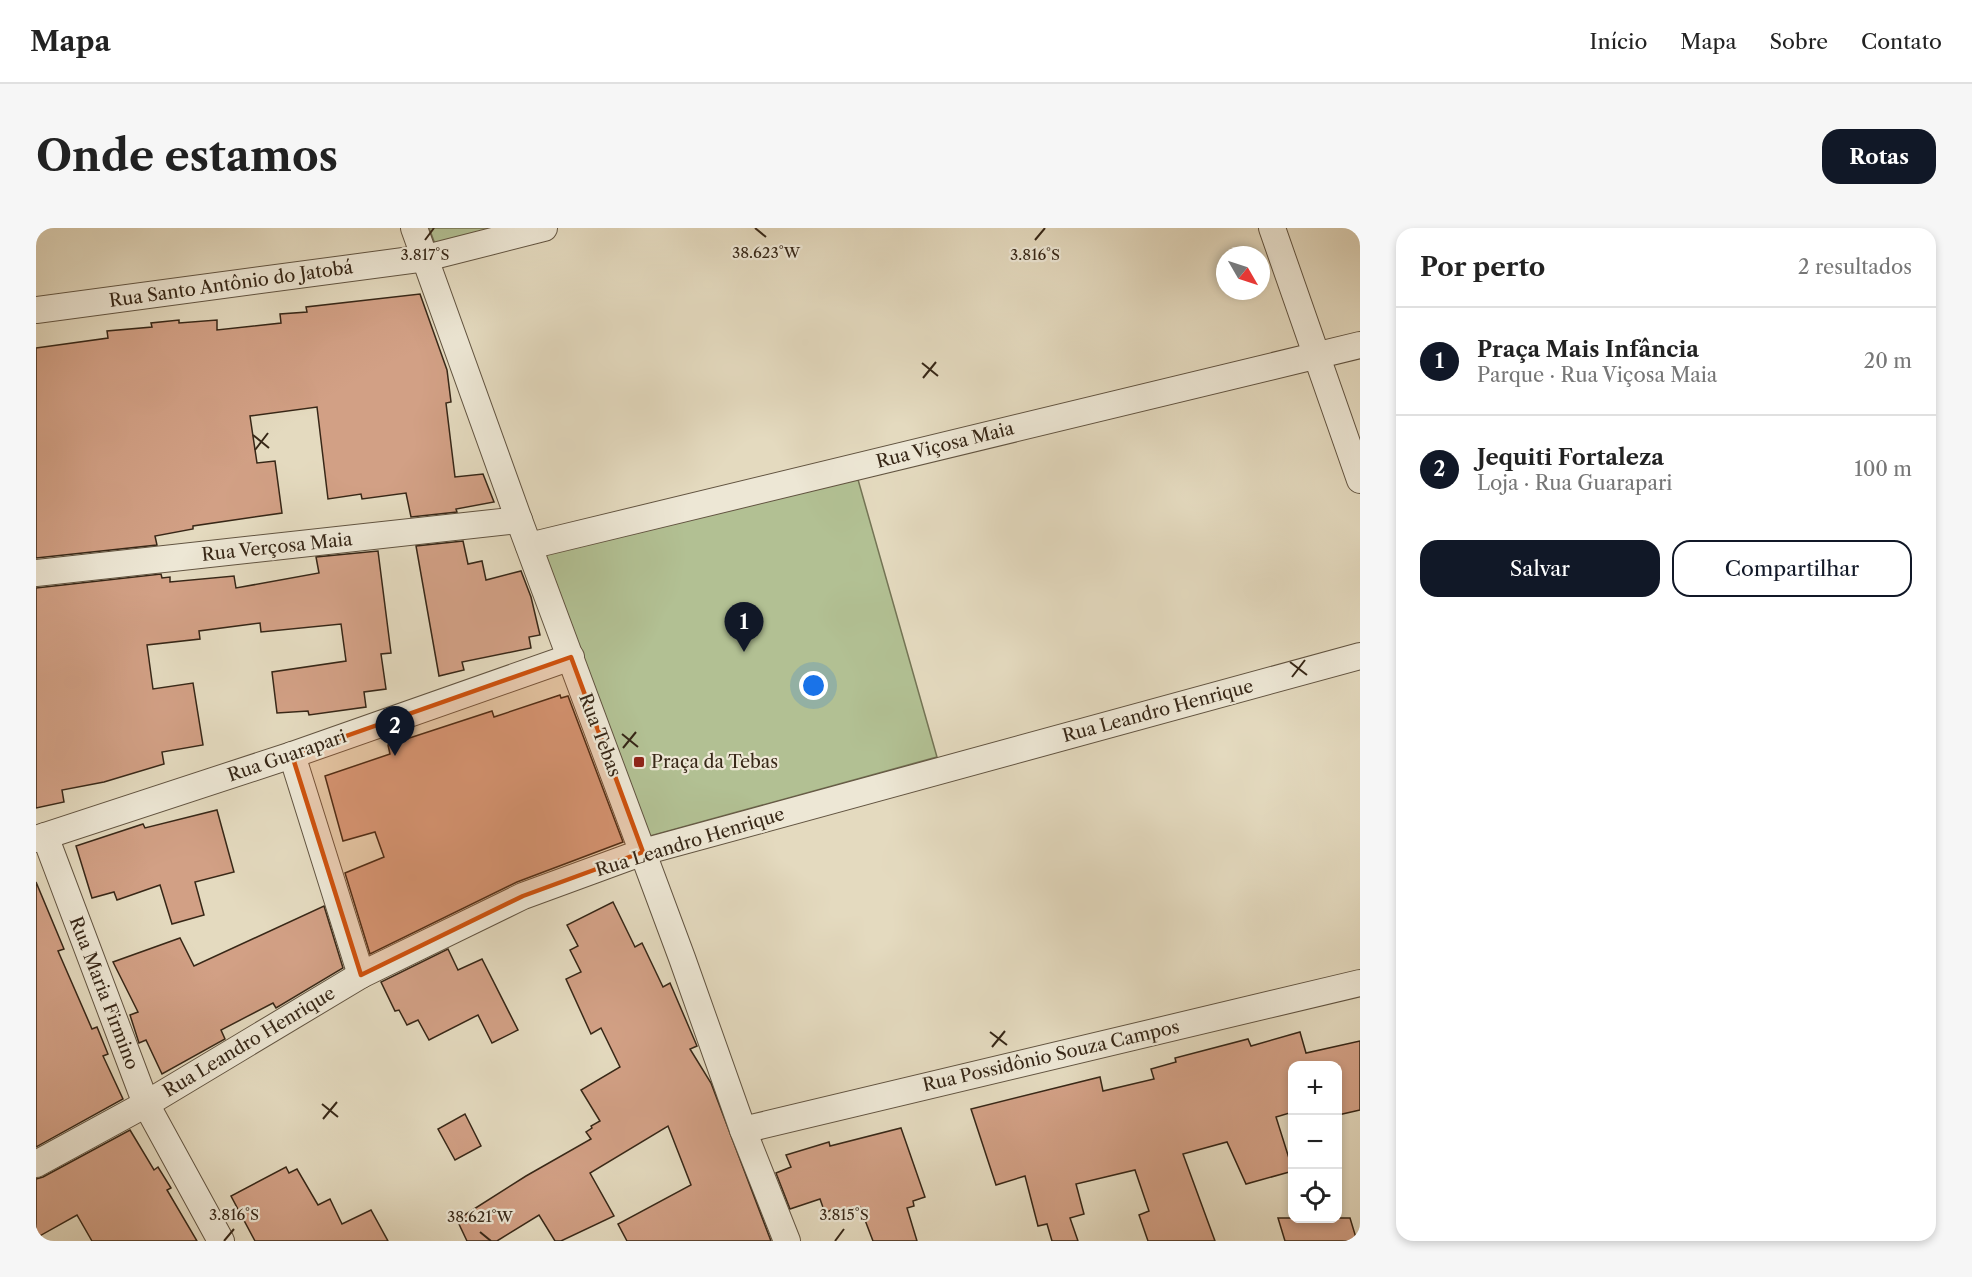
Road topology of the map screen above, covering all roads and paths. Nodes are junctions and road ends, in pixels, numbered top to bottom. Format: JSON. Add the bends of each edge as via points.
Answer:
{"nodes":[{"id":1,"x":414,"y":228,"type":"edge"},
{"id":2,"x":544,"y":228,"type":"edge"},
{"id":3,"x":1272,"y":228,"type":"edge"},
{"id":4,"x":426,"y":258,"type":"junction"},
{"id":5,"x":36,"y":310,"type":"edge"},
{"id":6,"x":1360,"y":345,"type":"edge"},
{"id":7,"x":1318,"y":355,"type":"junction"},
{"id":8,"x":1360,"y":480,"type":"edge"},
{"id":9,"x":519,"y":520,"type":"junction"},
{"id":10,"x":530,"y":546,"type":"junction"},
{"id":11,"x":36,"y":573,"type":"edge"},
{"id":12,"x":1360,"y":656,"type":"edge"},
{"id":13,"x":571,"y":657,"type":"junction"},
{"id":14,"x":292,"y":755,"type":"junction"},
{"id":15,"x":40,"y":837,"type":"edge"},
{"id":16,"x":643,"y":852,"type":"junction"},
{"id":17,"x":361,"y":975,"type":"junction"},
{"id":18,"x":1360,"y":982,"type":"edge"},
{"id":19,"x":146,"y":1104,"type":"junction"},
{"id":20,"x":743,"y":1130,"type":"junction"},
{"id":21,"x":36,"y":1164,"type":"edge"},
{"id":22,"x":221,"y":1241,"type":"edge"},
{"id":23,"x":787,"y":1241,"type":"edge"}],
"edges":[{"from":1,"to":4,"type":"street","name":"Rua Tebas"},
{"from":2,"to":4,"type":"street","name":"Rua Santo Antônio do Jatobá"},
{"from":3,"to":7,"type":"street"},
{"from":4,"to":5,"type":"street","name":"Rua Santo Antônio do Jatobá"},
{"from":4,"to":9,"type":"street","name":"Rua Tebas"},
{"from":6,"to":7,"type":"street","name":"Rua Viçosa Maia"},
{"from":7,"to":8,"type":"street"},
{"from":7,"to":10,"type":"street","name":"Rua Viçosa Maia"},
{"from":9,"to":10,"type":"street","name":"Rua Tebas"},
{"from":9,"to":11,"type":"street","name":"Rua Verçosa Maia"},
{"from":10,"to":13,"type":"street","name":"Rua Tebas"},
{"from":12,"to":16,"type":"street","name":"Rua Leandro Henrique"},
{"from":13,"to":14,"type":"street","name":"Rua Guarapari"},
{"from":13,"to":16,"type":"street","name":"Rua Tebas"},
{"from":14,"to":15,"type":"street","name":"Rua Guarapari"},
{"from":14,"to":17,"type":"street"},
{"from":15,"to":19,"type":"street","name":"Rua Maria Firmino"},
{"from":16,"to":17,"type":"street","name":"Rua Leandro Henrique","via":[[523,896]]},
{"from":16,"to":20,"type":"street","name":"Rua Tebas"},
{"from":17,"to":19,"type":"street","name":"Rua Leandro Henrique"},
{"from":18,"to":20,"type":"street","name":"Rua Possidônio Souza Campos"},
{"from":19,"to":21,"type":"street","name":"Rua Leandro Henrique"},
{"from":19,"to":22,"type":"street","name":"Rua Maria Firmino"},
{"from":20,"to":23,"type":"street","name":"Rua Tebas"}]}
